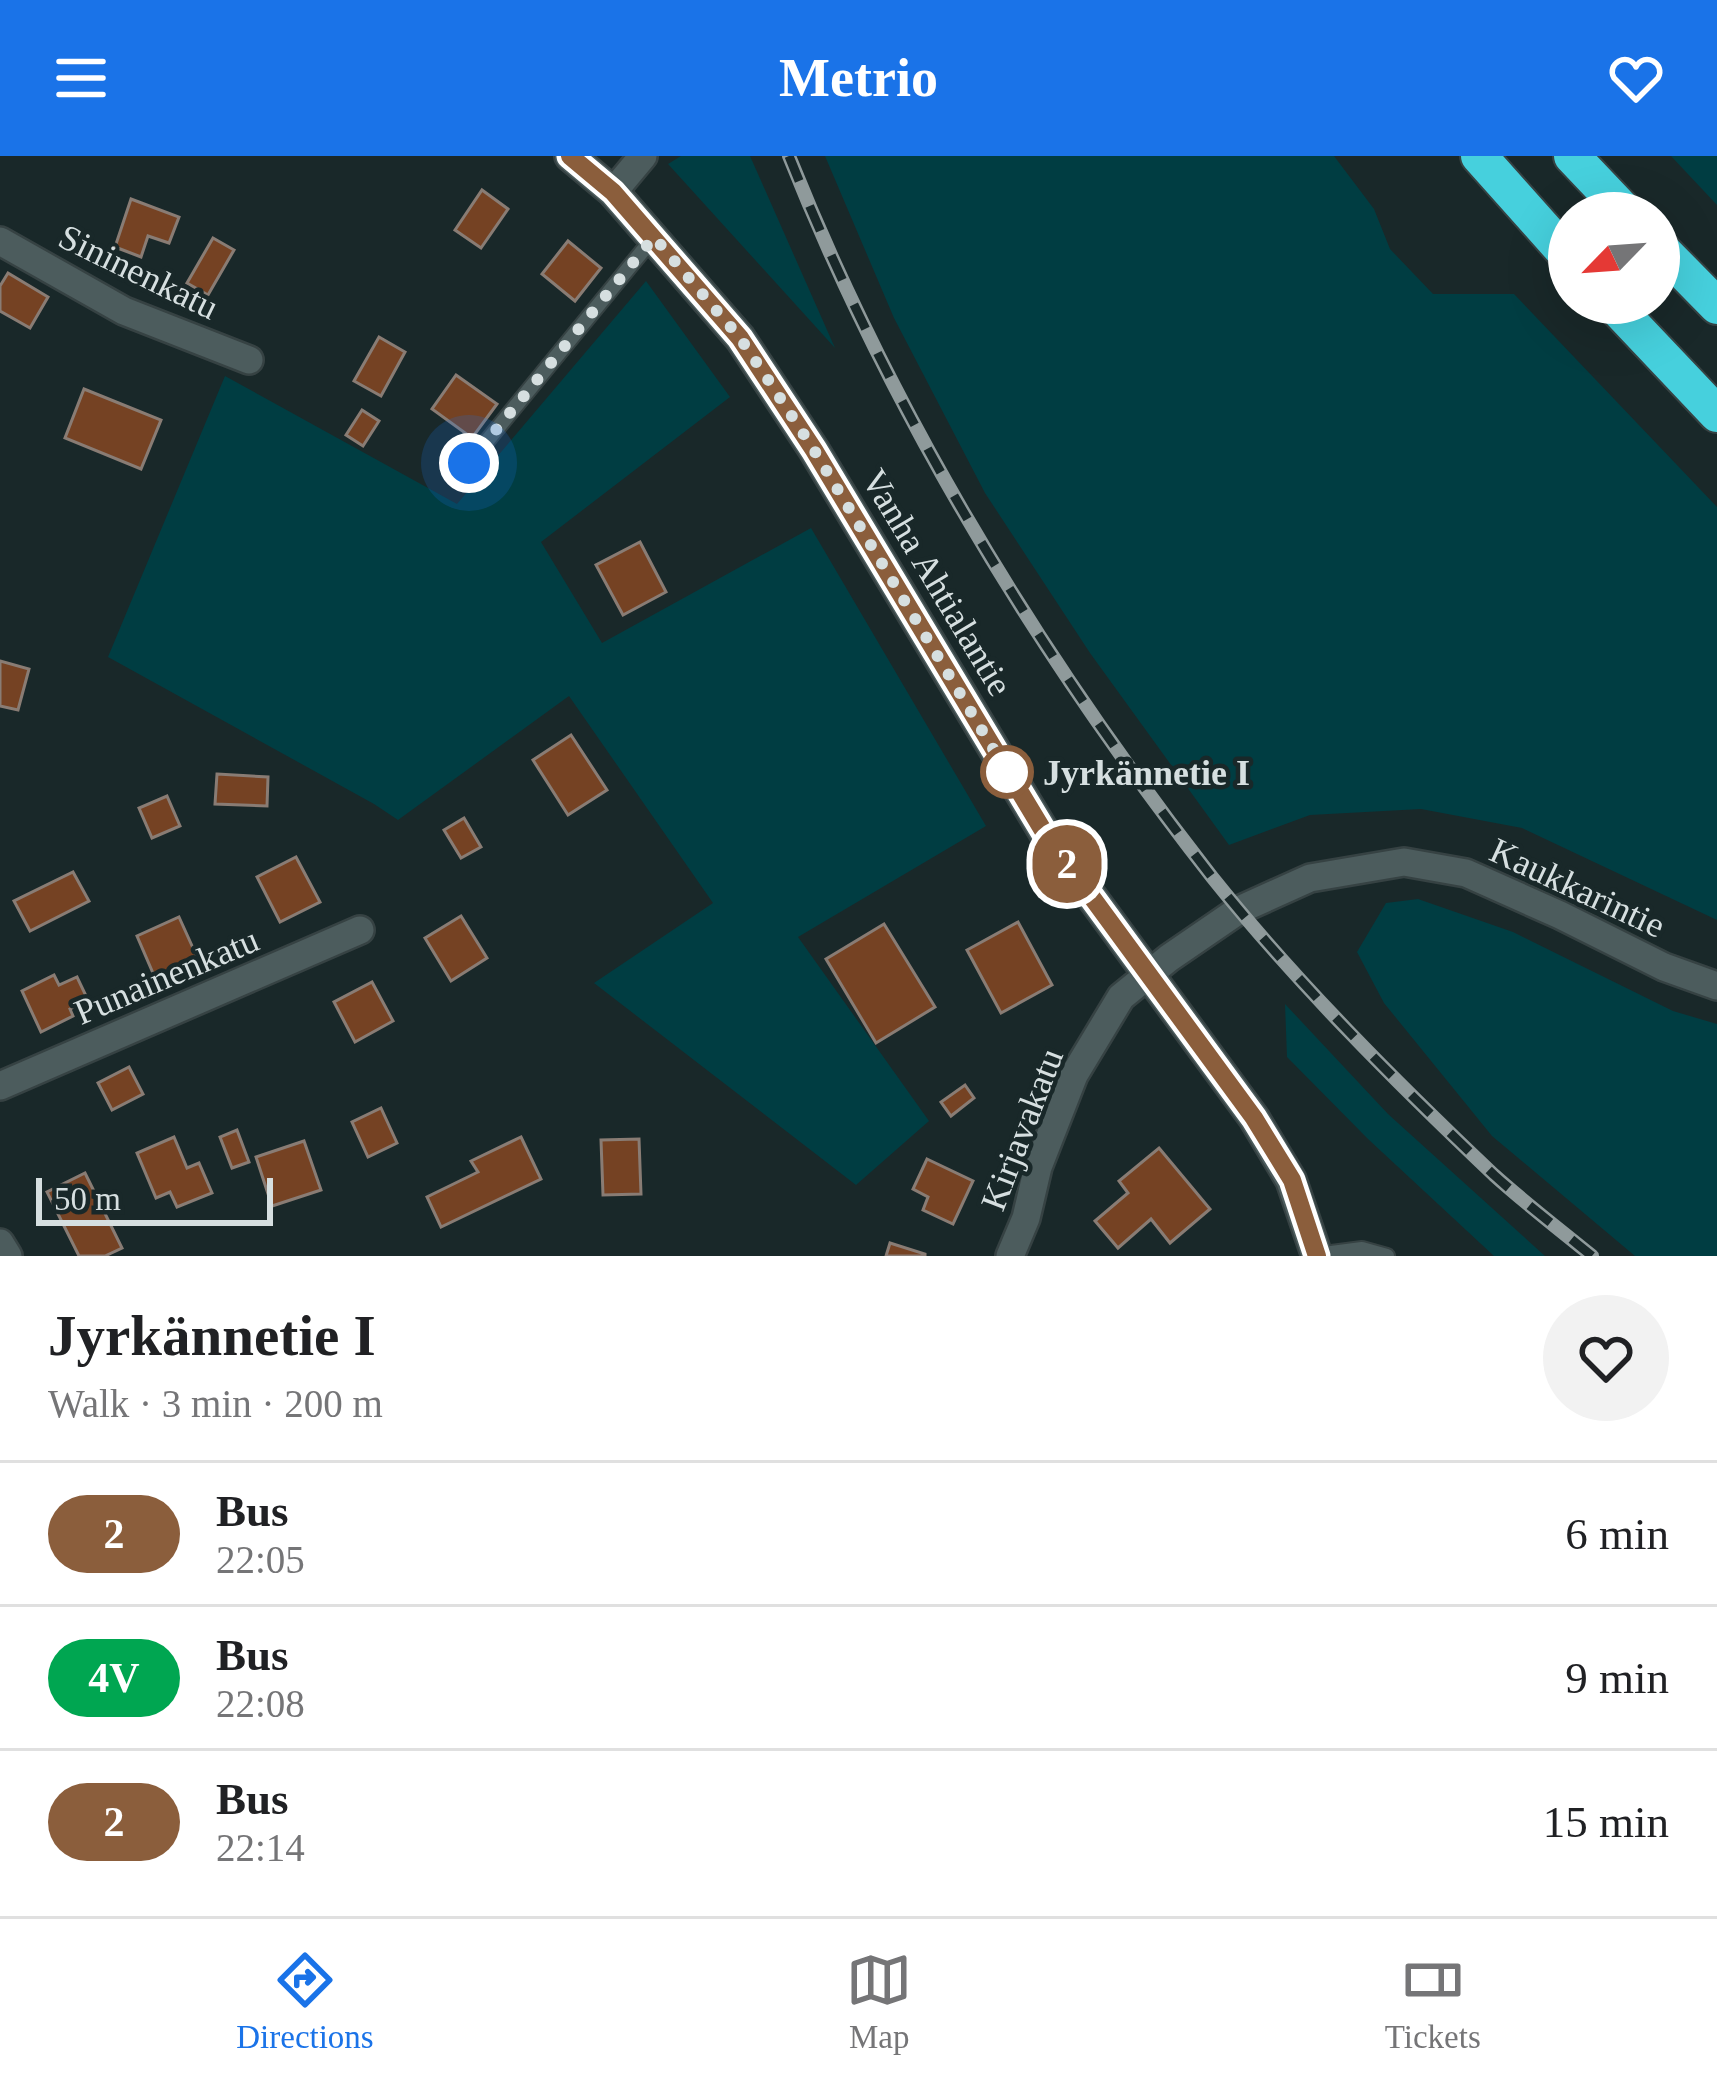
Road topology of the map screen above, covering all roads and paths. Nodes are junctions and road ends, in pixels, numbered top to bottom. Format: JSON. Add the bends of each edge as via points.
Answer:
{"nodes":[{"id":1,"x":570,"y":156,"type":"edge"},
{"id":2,"x":643,"y":156,"type":"edge"},
{"id":3,"x":1479,"y":156,"type":"edge"},
{"id":4,"x":1572,"y":156,"type":"edge"},
{"id":5,"x":613,"y":192,"type":"junction"},
{"id":6,"x":1606,"y":192,"type":"edge"},
{"id":7,"x":1548,"y":233,"type":"edge"},
{"id":8,"x":654,"y":237,"type":"junction"},
{"id":9,"x":0,"y":241,"type":"edge"},
{"id":10,"x":1680,"y":268,"type":"edge"},
{"id":11,"x":1717,"y":306,"type":"edge"},
{"id":12,"x":1632,"y":324,"type":"edge"},
{"id":13,"x":249,"y":361,"type":"dead end"},
{"id":14,"x":1717,"y":414,"type":"edge"},
{"id":15,"x":469,"y":463,"type":"dead end"},
{"id":16,"x":360,"y":930,"type":"dead end"},
{"id":17,"x":1148,"y":976,"type":"junction"},
{"id":18,"x":1717,"y":986,"type":"edge"},
{"id":19,"x":0,"y":1086,"type":"edge"},
{"id":20,"x":0,"y":1243,"type":"edge"},
{"id":21,"x":1316,"y":1255,"type":"edge"},
{"id":22,"x":8,"y":1256,"type":"edge"},
{"id":23,"x":1010,"y":1256,"type":"edge"},
{"id":24,"x":1387,"y":1256,"type":"edge"}],
"edges":[{"from":1,"to":5,"type":"street","name":"Vanha Ahtialantie"},
{"from":2,"to":5,"type":"street"},
{"from":3,"to":7,"type":"highway"},
{"from":4,"to":6,"type":"highway"},
{"from":5,"to":8,"type":"street","name":"Vanha Ahtialantie"},
{"from":8,"to":15,"type":"lane"},
{"from":8,"to":17,"type":"street","name":"Vanha Ahtialantie","via":[[740,338],[1044,832]]},
{"from":9,"to":13,"type":"street","name":"Sininenkatu","via":[[124,311]]},
{"from":10,"to":11,"type":"highway"},
{"from":12,"to":14,"type":"highway"},
{"from":16,"to":19,"type":"street","name":"Punainenkatu"},
{"from":17,"to":18,"type":"street","name":"Kaukkarintie","via":[[1240,910],[1310,878],[1404,862],[1466,873]]},
{"from":17,"to":21,"type":"street","name":"Vanha Ahtialantie","via":[[1264,1133],[1292,1180]]},
{"from":17,"to":23,"type":"street","name":"Kirjavakatu","via":[[1121,997],[1075,1075]]},
{"from":20,"to":22,"type":"street"},
{"from":21,"to":24,"type":"lane","via":[[1362,1249]]}]}
